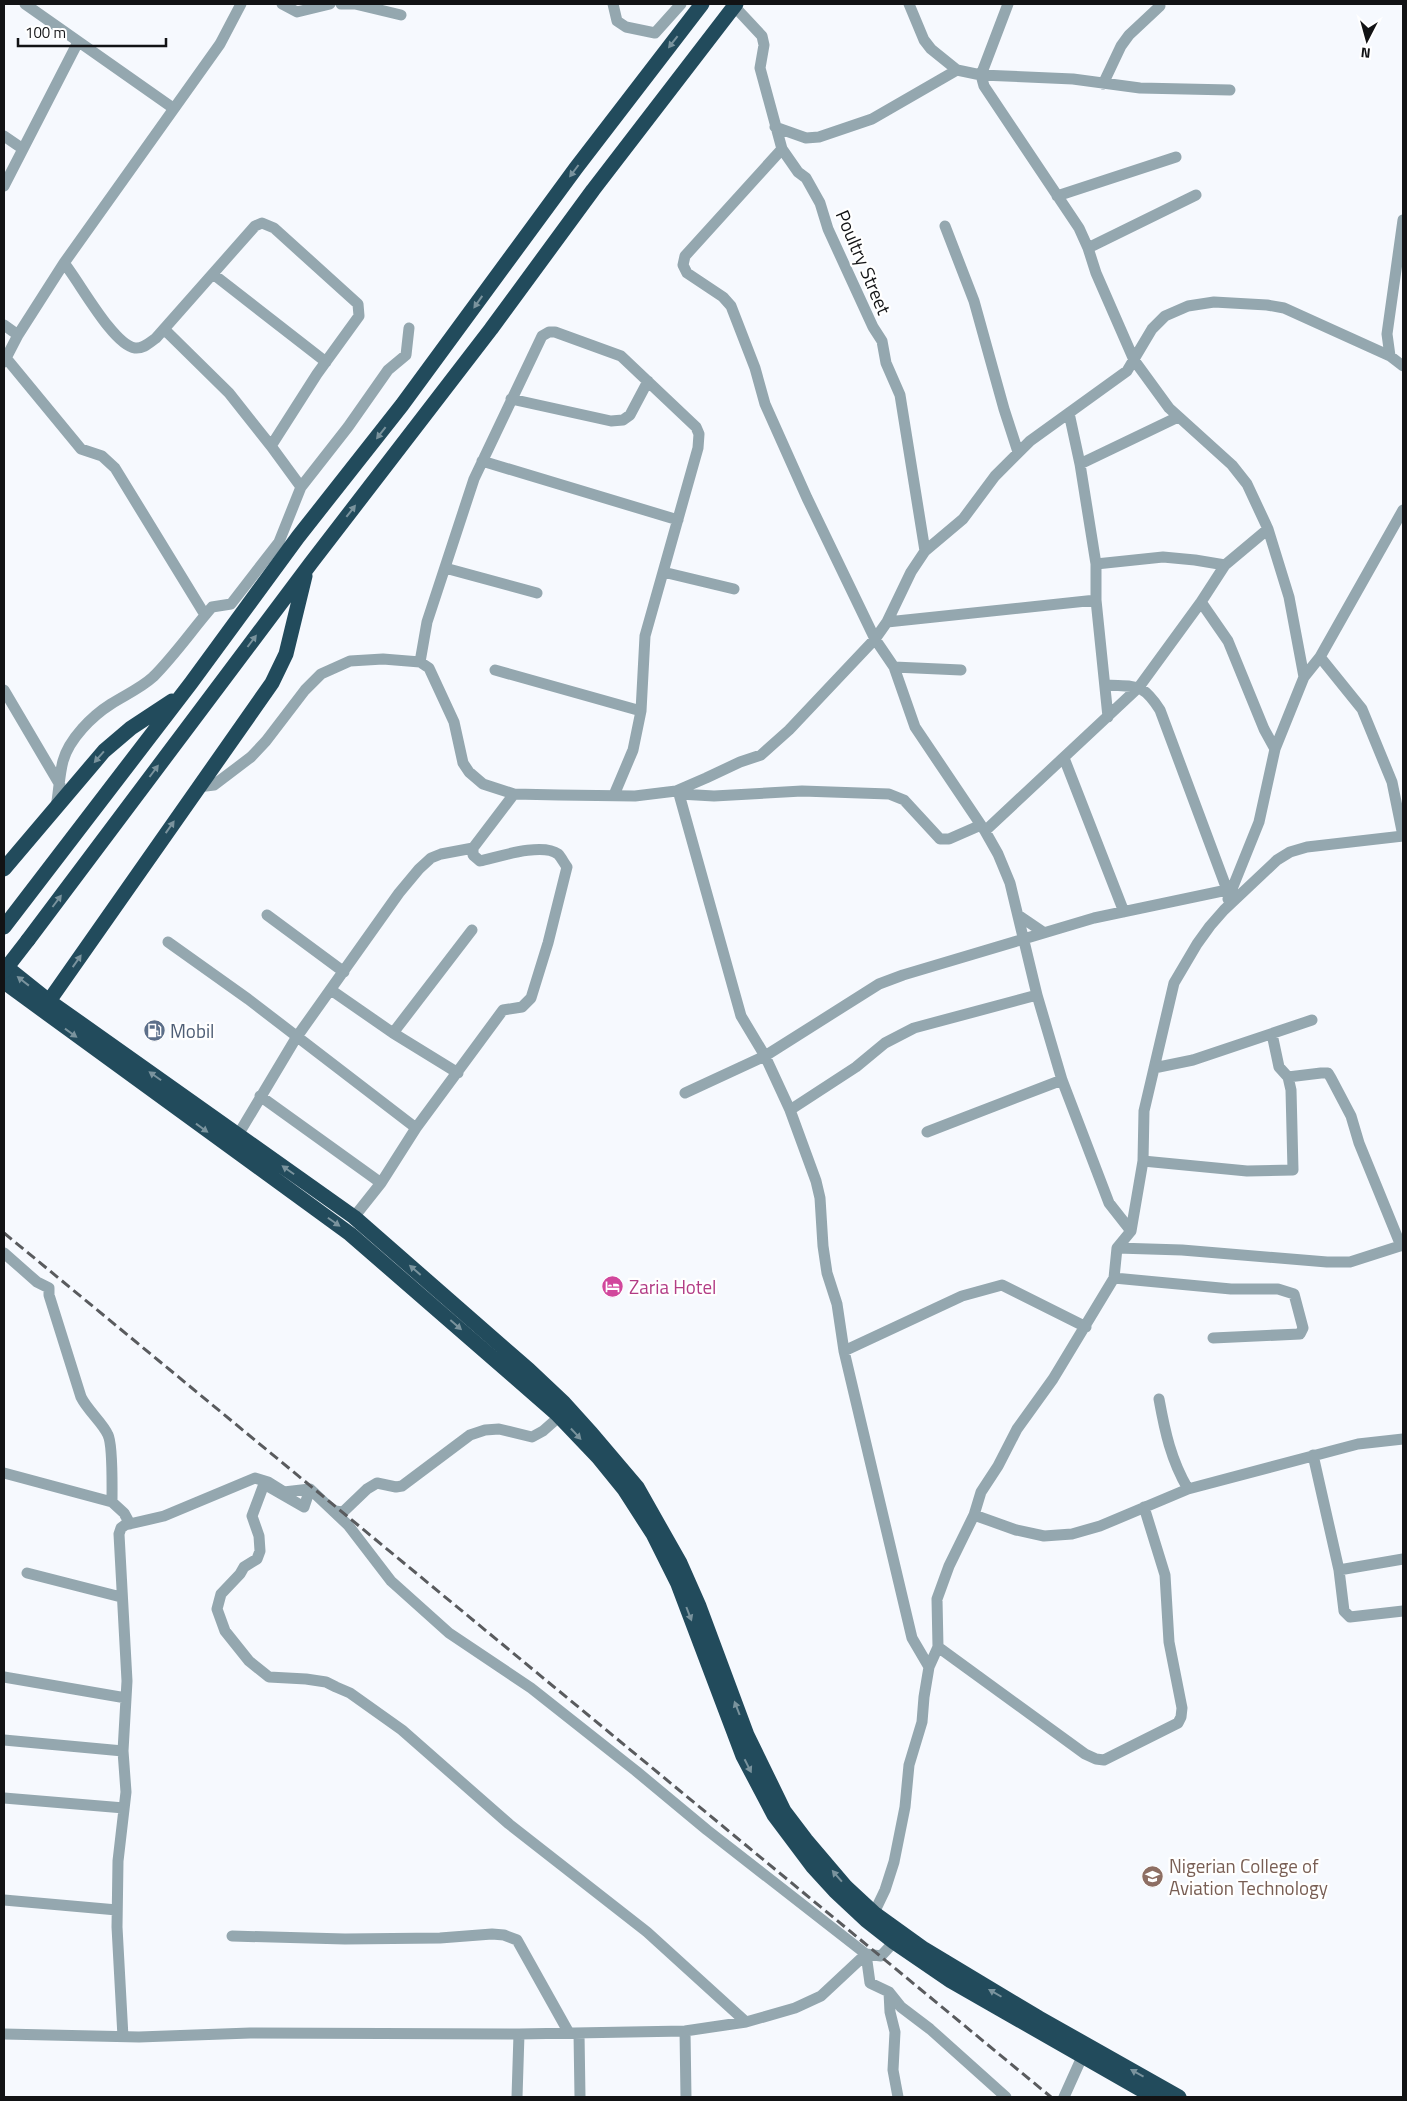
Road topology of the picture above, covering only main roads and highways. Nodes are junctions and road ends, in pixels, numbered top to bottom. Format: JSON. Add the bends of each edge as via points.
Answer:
{"nodes":[{"id":1,"x":702,"y":4,"type":"edge"},
{"id":2,"x":735,"y":5,"type":"edge"},
{"id":3,"x":311,"y":563,"type":"junction"},
{"id":4,"x":191,"y":683,"type":"junction"},
{"id":5,"x":112,"y":786,"type":"junction"},
{"id":6,"x":132,"y":800,"type":"junction"},
{"id":7,"x":4,"y":870,"type":"edge"},
{"id":8,"x":5,"y":925,"type":"edge"},
{"id":9,"x":4,"y":965,"type":"edge"},
{"id":10,"x":4,"y":971,"type":"edge"},
{"id":11,"x":4,"y":982,"type":"edge"},
{"id":12,"x":49,"y":1001,"type":"junction"},
{"id":13,"x":1154,"y":2097,"type":"edge"},
{"id":14,"x":1179,"y":2097,"type":"edge"}],
"edges":[{"from":1,"to":4,"type":"highway","one_way":true},
{"from":3,"to":2,"type":"highway","one_way":true},
{"from":6,"to":3,"type":"highway","one_way":true},
{"from":12,"to":3,"type":"highway","one_way":true,"via":[[280,669],[302,583]]},
{"from":4,"to":5,"type":"highway"},
{"from":4,"to":7,"type":"highway","one_way":true,"via":[[166,706],[104,751]]},
{"from":5,"to":6,"type":"highway"},
{"from":5,"to":8,"type":"highway"},
{"from":10,"to":6,"type":"highway","one_way":true,"bridge":true},
{"from":12,"to":9,"type":"highway","one_way":true},
{"from":11,"to":13,"type":"highway","one_way":true,"via":[[350,1234],[560,1416],[624,1489],[653,1534],[678,1584],[736,1739],[774,1815],[835,1891],[894,1942],[952,1981]]},
{"from":14,"to":12,"type":"highway","one_way":true,"via":[[975,1981],[874,1913],[829,1867],[784,1812],[746,1734],[680,1563],[637,1487],[557,1397],[354,1217]]}]}
